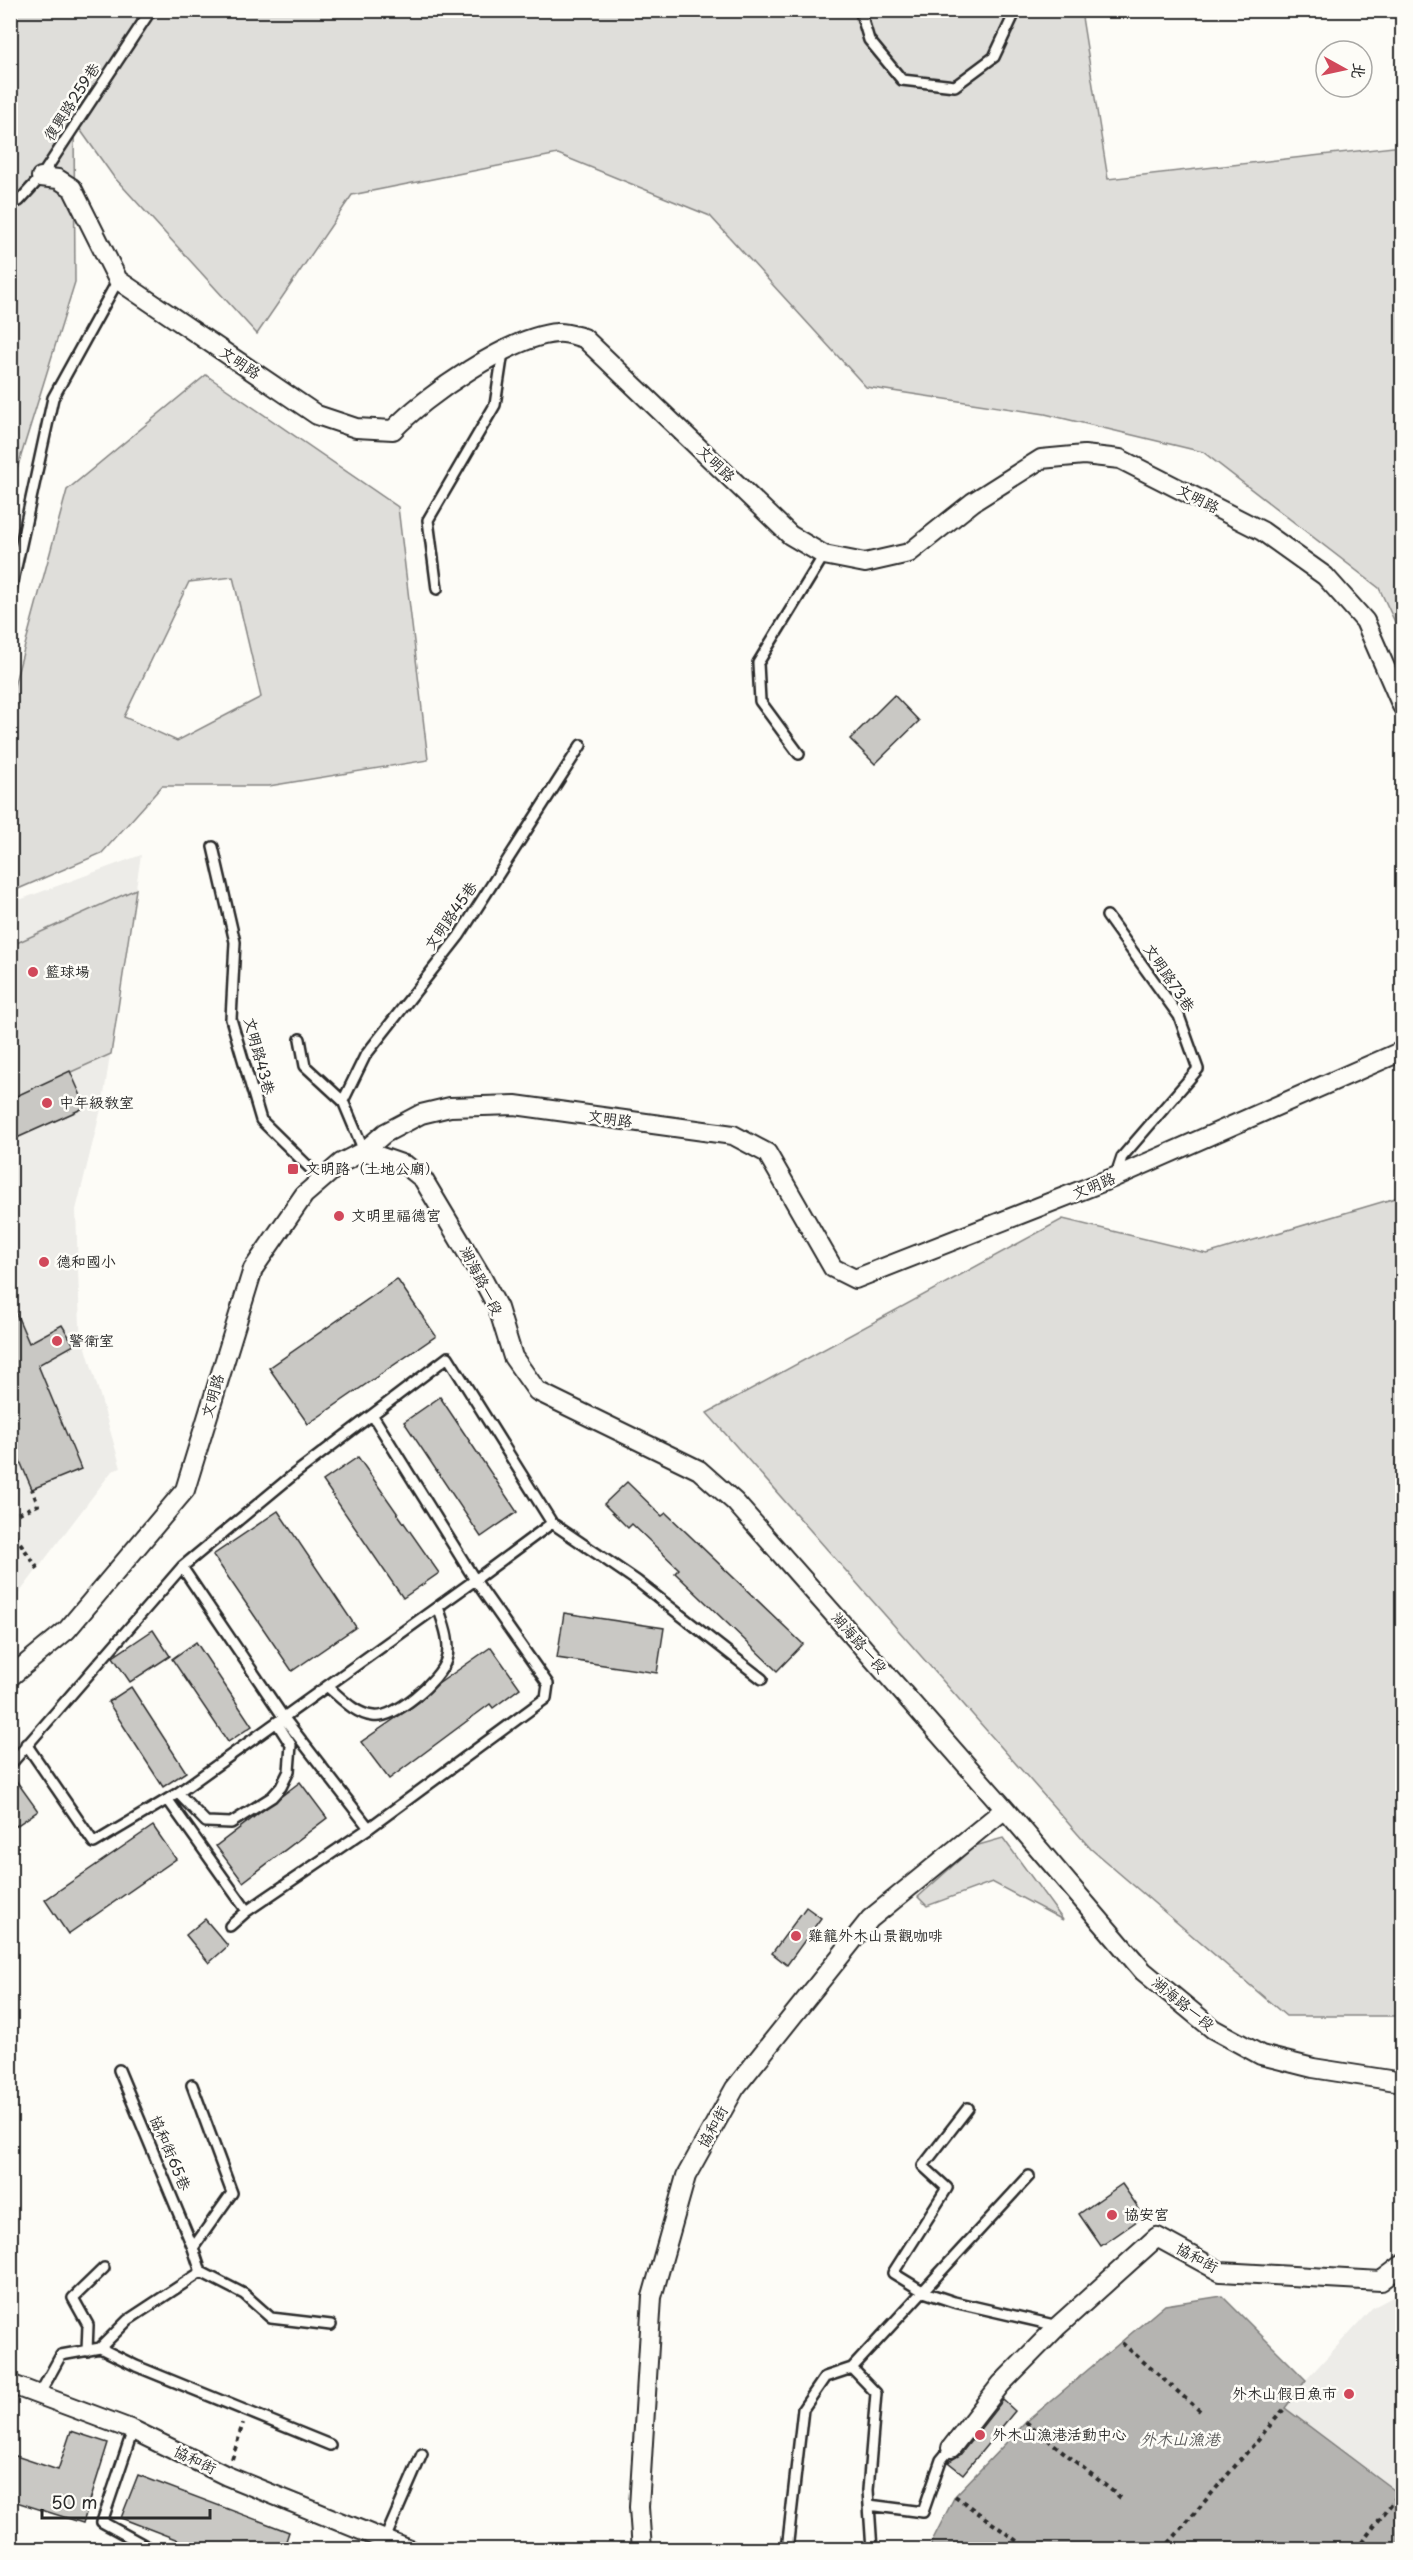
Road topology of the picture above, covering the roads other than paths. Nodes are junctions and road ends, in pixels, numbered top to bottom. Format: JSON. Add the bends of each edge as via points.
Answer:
{"nodes":[{"id":1,"x":151,"y":10,"type":"edge"},
{"id":2,"x":861,"y":10,"type":"edge"},
{"id":3,"x":1016,"y":10,"type":"edge"},
{"id":4,"x":41,"y":177,"type":"junction"},
{"id":5,"x":10,"y":202,"type":"edge"},
{"id":6,"x":118,"y":280,"type":"junction"},
{"id":7,"x":504,"y":349,"type":"junction"},
{"id":8,"x":824,"y":555,"type":"junction"},
{"id":9,"x":437,"y":589,"type":"dead end"},
{"id":10,"x":10,"y":595,"type":"edge"},
{"id":11,"x":1402,"y":706,"type":"edge"},
{"id":12,"x":581,"y":745,"type":"dead end"},
{"id":13,"x":799,"y":754,"type":"dead end"},
{"id":14,"x":213,"y":847,"type":"dead end"},
{"id":15,"x":1107,"y":916,"type":"dead end"},
{"id":16,"x":300,"y":1039,"type":"dead end"},
{"id":17,"x":1402,"y":1051,"type":"edge"},
{"id":18,"x":343,"y":1101,"type":"junction"},
{"id":19,"x":364,"y":1151,"type":"junction"},
{"id":20,"x":320,"y":1178,"type":"junction"},
{"id":21,"x":1115,"y":1178,"type":"junction"},
{"id":22,"x":374,"y":1416,"type":"junction"},
{"id":23,"x":552,"y":1523,"type":"junction"},
{"id":24,"x":182,"y":1567,"type":"junction"},
{"id":25,"x":475,"y":1580,"type":"junction"},
{"id":26,"x":438,"y":1607,"type":"junction"},
{"id":27,"x":10,"y":1677,"type":"edge"},
{"id":28,"x":762,"y":1679,"type":"dead end"},
{"id":29,"x":328,"y":1687,"type":"junction"},
{"id":30,"x":281,"y":1721,"type":"junction"},
{"id":31,"x":26,"y":1744,"type":"junction"},
{"id":32,"x":10,"y":1765,"type":"edge"},
{"id":33,"x":178,"y":1793,"type":"junction"},
{"id":34,"x":168,"y":1800,"type":"junction"},
{"id":35,"x":1005,"y":1809,"type":"junction"},
{"id":36,"x":369,"y":1828,"type":"junction"},
{"id":37,"x":247,"y":1911,"type":"junction"},
{"id":38,"x":230,"y":1926,"type":"dead end"},
{"id":39,"x":119,"y":2070,"type":"dead end"},
{"id":40,"x":1402,"y":2082,"type":"edge"},
{"id":41,"x":192,"y":2085,"type":"dead end"},
{"id":42,"x":968,"y":2108,"type":"dead end"},
{"id":43,"x":1029,"y":2176,"type":"dead end"},
{"id":44,"x":193,"y":2248,"type":"junction"},
{"id":45,"x":1402,"y":2265,"type":"edge"},
{"id":46,"x":104,"y":2268,"type":"dead end"},
{"id":47,"x":201,"y":2272,"type":"junction"},
{"id":48,"x":924,"y":2292,"type":"junction"},
{"id":49,"x":331,"y":2325,"type":"dead end"},
{"id":50,"x":1058,"y":2326,"type":"junction"},
{"id":51,"x":100,"y":2348,"type":"junction"},
{"id":52,"x":87,"y":2351,"type":"junction"},
{"id":53,"x":852,"y":2368,"type":"junction"},
{"id":54,"x":10,"y":2384,"type":"edge"},
{"id":55,"x":39,"y":2395,"type":"junction"},
{"id":56,"x":134,"y":2430,"type":"junction"},
{"id":57,"x":330,"y":2445,"type":"dead end"},
{"id":58,"x":951,"y":2448,"type":"joint"},
{"id":59,"x":422,"y":2454,"type":"dead end"},
{"id":60,"x":869,"y":2505,"type":"junction"},
{"id":61,"x":385,"y":2539,"type":"junction"},
{"id":62,"x":153,"y":2550,"type":"edge"},
{"id":63,"x":410,"y":2550,"type":"edge"},
{"id":64,"x":642,"y":2550,"type":"edge"},
{"id":65,"x":787,"y":2550,"type":"edge"},
{"id":66,"x":872,"y":2550,"type":"edge"}],
"edges":[{"from":1,"to":4,"type":"lane","name":"復興路259巷"},
{"from":2,"to":3,"type":"lane","via":[[869,40],[902,80],[955,86],[994,57]]},
{"from":4,"to":5,"type":"lane","name":"復興路259巷","via":[[19,201]]},
{"from":4,"to":6,"type":"street","name":"文明路","via":[[58,179],[72,188]]},
{"from":6,"to":7,"type":"street","name":"文明路","via":[[317,415],[356,429],[393,430],[411,411]]},
{"from":6,"to":10,"type":"lane","via":[[52,398]]},
{"from":7,"to":8,"type":"street","name":"文明路","via":[[527,339],[559,333],[585,338],[790,535]]},
{"from":7,"to":9,"type":"lane","via":[[495,405],[428,520]]},
{"from":8,"to":11,"type":"street","name":"文明路","via":[[865,563],[909,552],[973,502],[1041,459],[1084,455],[1120,459],[1262,531],[1325,576],[1365,621]]},
{"from":8,"to":13,"type":"lane","via":[[758,663],[760,701]]},
{"from":12,"to":18,"type":"lane","name":"文明路45巷","via":[[459,936],[365,1056]]},
{"from":14,"to":20,"type":"lane","name":"文明路43巷","via":[[235,942],[231,1019],[261,1120]]},
{"from":15,"to":21,"type":"lane","name":"文明路73巷","via":[[1179,1016],[1198,1069],[1122,1157]]},
{"from":16,"to":18,"type":"lane","via":[[305,1066]]},
{"from":17,"to":21,"type":"street","name":"文明路"},
{"from":18,"to":19,"type":"lane"},
{"from":19,"to":20,"type":"street","name":"文明路"},
{"from":19,"to":21,"type":"street","name":"文明路","via":[[385,1133],[421,1114],[482,1104],[515,1105],[733,1135],[767,1153],[833,1268],[855,1279]]},
{"from":19,"to":35,"type":"street","name":"湖海路一段","via":[[407,1166],[423,1179],[481,1276],[498,1308],[513,1357],[537,1391],[699,1470],[728,1496]]},
{"from":20,"to":27,"type":"street","name":"文明路","via":[[253,1269],[185,1490],[67,1630]]},
{"from":22,"to":23,"type":"lane","via":[[448,1357]]},
{"from":22,"to":24,"type":"lane","via":[[293,1475]]},
{"from":22,"to":25,"type":"lane"},
{"from":23,"to":25,"type":"lane"},
{"from":23,"to":28,"type":"lane","via":[[637,1581]]},
{"from":24,"to":30,"type":"lane"},
{"from":24,"to":31,"type":"lane"},
{"from":25,"to":26,"type":"lane"},
{"from":25,"to":36,"type":"lane","via":[[548,1684],[546,1698]]},
{"from":26,"to":29,"type":"lane"},
{"from":26,"to":29,"type":"lane","via":[[446,1632],[447,1659],[436,1679],[412,1699],[384,1717],[371,1716],[348,1705]]},
{"from":29,"to":30,"type":"lane"},
{"from":30,"to":33,"type":"lane"},
{"from":30,"to":33,"type":"lane","via":[[291,1746],[289,1771],[272,1797],[231,1823],[206,1822]]},
{"from":30,"to":36,"type":"lane"},
{"from":31,"to":32,"type":"lane"},
{"from":31,"to":34,"type":"lane","via":[[94,1843]]},
{"from":33,"to":34,"type":"lane"},
{"from":34,"to":37,"type":"lane"},
{"from":35,"to":40,"type":"street","name":"湖海路一段","via":[[1143,1971],[1213,2029],[1261,2055],[1312,2068]]},
{"from":35,"to":64,"type":"street","name":"協和街","via":[[870,1919],[735,2088],[686,2176],[652,2297],[639,2507]]},
{"from":36,"to":37,"type":"lane"},
{"from":37,"to":38,"type":"lane"},
{"from":39,"to":44,"type":"lane","name":"協和街65巷"},
{"from":41,"to":44,"type":"lane","via":[[232,2193]]},
{"from":42,"to":48,"type":"lane","via":[[923,2166],[947,2188],[893,2273]]},
{"from":43,"to":48,"type":"lane"},
{"from":44,"to":47,"type":"lane","name":"協和街65巷"},
{"from":45,"to":50,"type":"street","name":"協和街","via":[[1381,2281],[1221,2272],[1157,2237]]},
{"from":46,"to":52,"type":"lane","via":[[73,2298],[88,2325]]},
{"from":47,"to":49,"type":"lane","via":[[244,2294],[271,2318]]},
{"from":47,"to":51,"type":"lane","via":[[128,2320]]},
{"from":48,"to":50,"type":"lane"},
{"from":48,"to":53,"type":"lane"},
{"from":50,"to":58,"type":"street","name":"協和街","via":[[1001,2384]]},
{"from":51,"to":52,"type":"lane"},
{"from":51,"to":57,"type":"lane"},
{"from":52,"to":55,"type":"lane","via":[[61,2355]]},
{"from":53,"to":60,"type":"lane","via":[[876,2393]]},
{"from":53,"to":65,"type":"lane","via":[[825,2377],[803,2409]]},
{"from":54,"to":55,"type":"street","name":"協和街"},
{"from":55,"to":56,"type":"street","name":"協和街"},
{"from":56,"to":61,"type":"street","name":"協和街","via":[[227,2476]]},
{"from":56,"to":62,"type":"lane","via":[[102,2522]]},
{"from":58,"to":60,"type":"lane","via":[[941,2460],[923,2512]]},
{"from":59,"to":61,"type":"lane"},
{"from":60,"to":66,"type":"lane"},
{"from":61,"to":63,"type":"street","name":"協和街"}]}
